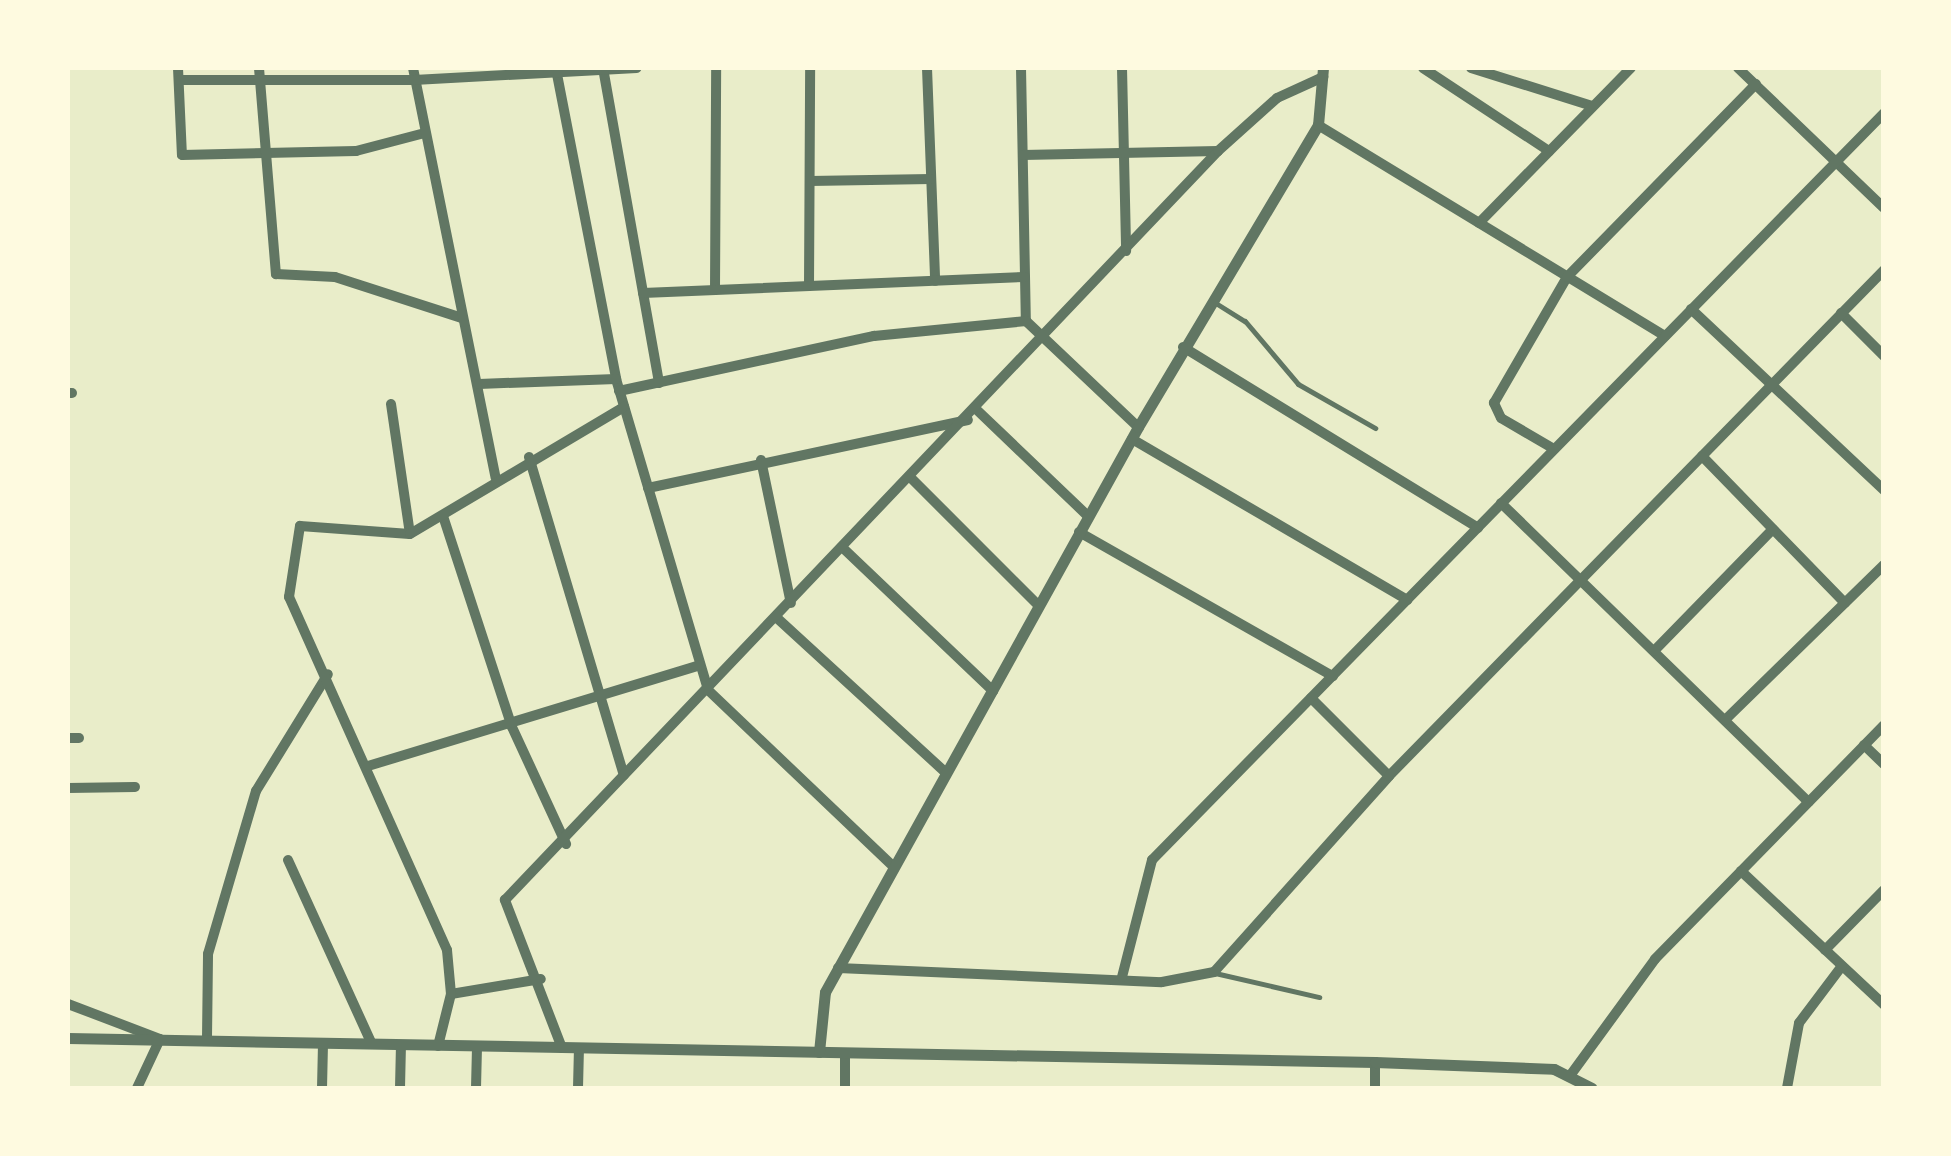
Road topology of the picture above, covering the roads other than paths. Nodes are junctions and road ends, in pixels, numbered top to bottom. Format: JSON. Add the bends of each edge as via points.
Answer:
{"nodes":[{"id":1,"x":413,"y":68,"type":"edge"},
{"id":2,"x":541,"y":68,"type":"edge"},
{"id":3,"x":603,"y":68,"type":"edge"},
{"id":4,"x":637,"y":68,"type":"edge"},
{"id":5,"x":716,"y":68,"type":"edge"},
{"id":6,"x":810,"y":68,"type":"edge"},
{"id":7,"x":927,"y":68,"type":"edge"},
{"id":8,"x":1022,"y":68,"type":"edge"},
{"id":9,"x":1122,"y":68,"type":"edge"},
{"id":10,"x":1424,"y":68,"type":"edge"},
{"id":11,"x":1470,"y":68,"type":"edge"},
{"id":12,"x":1630,"y":68,"type":"edge"},
{"id":13,"x":1738,"y":68,"type":"edge"},
{"id":14,"x":556,"y":69,"type":"edge"},
{"id":15,"x":1323,"y":72,"type":"edge"},
{"id":16,"x":260,"y":73,"type":"edge"},
{"id":17,"x":178,"y":74,"type":"edge"},
{"id":18,"x":339,"y":74,"type":"edge"},
{"id":19,"x":414,"y":80,"type":"junction"},
{"id":20,"x":1756,"y":84,"type":"junction"},
{"id":21,"x":1592,"y":106,"type":"junction"},
{"id":22,"x":1884,"y":113,"type":"edge"},
{"id":23,"x":1318,"y":125,"type":"junction"},
{"id":24,"x":422,"y":134,"type":"junction"},
{"id":25,"x":1218,"y":151,"type":"junction"},
{"id":26,"x":1549,"y":151,"type":"junction"},
{"id":27,"x":264,"y":153,"type":"junction"},
{"id":28,"x":1124,"y":153,"type":"junction"},
{"id":29,"x":1023,"y":155,"type":"junction"},
{"id":30,"x":1836,"y":162,"type":"junction"},
{"id":31,"x":931,"y":179,"type":"junction"},
{"id":32,"x":810,"y":181,"type":"junction"},
{"id":33,"x":1884,"y":208,"type":"edge"},
{"id":34,"x":1479,"y":224,"type":"junction"},
{"id":35,"x":1126,"y":252,"type":"junction"},
{"id":36,"x":1884,"y":270,"type":"edge"},
{"id":37,"x":1025,"y":277,"type":"junction"},
{"id":38,"x":1567,"y":277,"type":"junction"},
{"id":39,"x":935,"y":280,"type":"junction"},
{"id":40,"x":810,"y":286,"type":"junction"},
{"id":41,"x":715,"y":290,"type":"junction"},
{"id":42,"x":643,"y":293,"type":"junction"},
{"id":43,"x":1212,"y":301,"type":"junction"},
{"id":44,"x":1691,"y":309,"type":"junction"},
{"id":45,"x":1841,"y":313,"type":"junction"},
{"id":46,"x":462,"y":318,"type":"junction"},
{"id":47,"x":1026,"y":321,"type":"junction"},
{"id":48,"x":1664,"y":336,"type":"junction"},
{"id":49,"x":1046,"y":342,"type":"junction"},
{"id":50,"x":1184,"y":348,"type":"junction"},
{"id":51,"x":1884,"y":356,"type":"edge"},
{"id":52,"x":616,"y":379,"type":"junction"},
{"id":53,"x":659,"y":383,"type":"junction"},
{"id":54,"x":479,"y":384,"type":"junction"},
{"id":55,"x":1771,"y":384,"type":"junction"},
{"id":56,"x":619,"y":392,"type":"junction"},
{"id":57,"x":391,"y":404,"type":"dead end"},
{"id":58,"x":624,"y":407,"type":"junction"},
{"id":59,"x":978,"y":411,"type":"junction"},
{"id":60,"x":969,"y":420,"type":"junction"},
{"id":61,"x":1374,"y":428,"type":"dead end"},
{"id":62,"x":1135,"y":433,"type":"junction"},
{"id":63,"x":1554,"y":450,"type":"junction"},
{"id":64,"x":1702,"y":456,"type":"junction"},
{"id":65,"x":529,"y":457,"type":"junction"},
{"id":66,"x":761,"y":460,"type":"junction"},
{"id":67,"x":496,"y":478,"type":"junction"},
{"id":68,"x":912,"y":478,"type":"junction"},
{"id":69,"x":648,"y":488,"type":"junction"},
{"id":70,"x":1884,"y":490,"type":"edge"},
{"id":71,"x":1502,"y":503,"type":"junction"},
{"id":72,"x":442,"y":516,"type":"junction"},
{"id":73,"x":1088,"y":516,"type":"junction"},
{"id":74,"x":1478,"y":528,"type":"junction"},
{"id":75,"x":1773,"y":529,"type":"junction"},
{"id":76,"x":1079,"y":532,"type":"junction"},
{"id":77,"x":410,"y":534,"type":"junction"},
{"id":78,"x":844,"y":548,"type":"junction"},
{"id":79,"x":1884,"y":564,"type":"edge"},
{"id":80,"x":1584,"y":583,"type":"junction"},
{"id":81,"x":1407,"y":600,"type":"junction"},
{"id":82,"x":1844,"y":603,"type":"junction"},
{"id":83,"x":791,"y":604,"type":"junction"},
{"id":84,"x":1039,"y":606,"type":"junction"},
{"id":85,"x":776,"y":618,"type":"junction"},
{"id":86,"x":1654,"y":652,"type":"junction"},
{"id":87,"x":700,"y":665,"type":"junction"},
{"id":88,"x":328,"y":674,"type":"junction"},
{"id":89,"x":1333,"y":676,"type":"junction"},
{"id":90,"x":708,"y":690,"type":"junction"},
{"id":91,"x":993,"y":691,"type":"junction"},
{"id":92,"x":605,"y":695,"type":"junction"},
{"id":93,"x":1311,"y":698,"type":"junction"},
{"id":94,"x":1725,"y":720,"type":"junction"},
{"id":95,"x":1884,"y":725,"type":"edge"},
{"id":96,"x":512,"y":727,"type":"junction"},
{"id":97,"x":1864,"y":745,"type":"junction"},
{"id":98,"x":1884,"y":764,"type":"edge"},
{"id":99,"x":368,"y":766,"type":"junction"},
{"id":100,"x":946,"y":773,"type":"junction"},
{"id":101,"x":624,"y":775,"type":"junction"},
{"id":102,"x":1388,"y":776,"type":"junction"},
{"id":103,"x":135,"y":786,"type":"dead end"},
{"id":104,"x":68,"y":788,"type":"edge"},
{"id":105,"x":1808,"y":802,"type":"junction"},
{"id":106,"x":566,"y":844,"type":"junction"},
{"id":107,"x":288,"y":860,"type":"dead end"},
{"id":108,"x":893,"y":866,"type":"junction"},
{"id":109,"x":1741,"y":871,"type":"junction"},
{"id":110,"x":1884,"y":890,"type":"edge"},
{"id":111,"x":1825,"y":950,"type":"junction"},
{"id":112,"x":1842,"y":966,"type":"junction"},
{"id":113,"x":838,"y":968,"type":"junction"},
{"id":114,"x":1214,"y":972,"type":"junction"},
{"id":115,"x":1122,"y":977,"type":"junction"},
{"id":116,"x":541,"y":979,"type":"junction"},
{"id":117,"x":452,"y":994,"type":"junction"},
{"id":118,"x":1319,"y":997,"type":"dead end"},
{"id":119,"x":68,"y":1004,"type":"edge"},
{"id":120,"x":1884,"y":1005,"type":"edge"},
{"id":121,"x":68,"y":1038,"type":"edge"},
{"id":122,"x":207,"y":1038,"type":"junction"},
{"id":123,"x":160,"y":1039,"type":"junction"},
{"id":124,"x":323,"y":1044,"type":"junction"},
{"id":125,"x":372,"y":1044,"type":"junction"},
{"id":126,"x":401,"y":1045,"type":"junction"},
{"id":127,"x":438,"y":1046,"type":"junction"},
{"id":128,"x":477,"y":1046,"type":"junction"},
{"id":129,"x":562,"y":1048,"type":"junction"},
{"id":130,"x":579,"y":1048,"type":"junction"},
{"id":131,"x":819,"y":1052,"type":"junction"},
{"id":132,"x":846,"y":1053,"type":"junction"},
{"id":133,"x":1375,"y":1062,"type":"junction"},
{"id":134,"x":1572,"y":1073,"type":"junction"},
{"id":135,"x":136,"y":1088,"type":"edge"},
{"id":136,"x":322,"y":1088,"type":"edge"},
{"id":137,"x":400,"y":1088,"type":"edge"},
{"id":138,"x":476,"y":1088,"type":"edge"},
{"id":139,"x":578,"y":1088,"type":"edge"},
{"id":140,"x":845,"y":1088,"type":"edge"},
{"id":141,"x":1374,"y":1088,"type":"edge"},
{"id":142,"x":1592,"y":1088,"type":"edge"},
{"id":143,"x":1786,"y":1088,"type":"edge"}],
"edges":[{"from":1,"to":19,"type":"street"},
{"from":2,"to":14,"type":"street"},
{"from":2,"to":19,"type":"street"},
{"from":3,"to":4,"type":"street"},
{"from":3,"to":14,"type":"street"},
{"from":3,"to":42,"type":"street"},
{"from":5,"to":41,"type":"street"},
{"from":6,"to":32,"type":"street"},
{"from":7,"to":31,"type":"street"},
{"from":8,"to":29,"type":"street"},
{"from":9,"to":28,"type":"street"},
{"from":10,"to":26,"type":"street"},
{"from":11,"to":21,"type":"street"},
{"from":12,"to":21,"type":"street"},
{"from":13,"to":20,"type":"street"},
{"from":14,"to":52,"type":"street"},
{"from":15,"to":23,"type":"street"},
{"from":15,"to":25,"type":"street","via":[[1277,98]]},
{"from":16,"to":17,"type":"street"},
{"from":16,"to":18,"type":"street"},
{"from":16,"to":27,"type":"street"},
{"from":17,"to":27,"type":"street","via":[[182,155]]},
{"from":18,"to":19,"type":"street"},
{"from":19,"to":24,"type":"street"},
{"from":20,"to":30,"type":"street"},
{"from":20,"to":38,"type":"street"},
{"from":21,"to":26,"type":"street"},
{"from":22,"to":30,"type":"street"},
{"from":23,"to":34,"type":"street"},
{"from":23,"to":43,"type":"street"},
{"from":24,"to":27,"type":"street","via":[[356,151]]},
{"from":24,"to":46,"type":"street"},
{"from":25,"to":28,"type":"street"},
{"from":25,"to":35,"type":"street"},
{"from":26,"to":34,"type":"street"},
{"from":27,"to":46,"type":"street","via":[[276,274],[335,276]]},
{"from":28,"to":29,"type":"street"},
{"from":28,"to":35,"type":"street"},
{"from":29,"to":37,"type":"street"},
{"from":30,"to":33,"type":"street"},
{"from":30,"to":44,"type":"street"},
{"from":31,"to":32,"type":"street"},
{"from":31,"to":39,"type":"street"},
{"from":32,"to":40,"type":"street"},
{"from":34,"to":38,"type":"street"},
{"from":35,"to":49,"type":"street"},
{"from":36,"to":45,"type":"street"},
{"from":37,"to":39,"type":"street"},
{"from":37,"to":47,"type":"street"},
{"from":38,"to":48,"type":"street"},
{"from":38,"to":63,"type":"street","via":[[1494,408]]},
{"from":39,"to":40,"type":"street"},
{"from":40,"to":41,"type":"street"},
{"from":41,"to":42,"type":"street"},
{"from":42,"to":53,"type":"street"},
{"from":43,"to":50,"type":"street"},
{"from":43,"to":61,"type":"lane","via":[[1245,321],[1298,384]]},
{"from":44,"to":48,"type":"street"},
{"from":44,"to":55,"type":"street"},
{"from":45,"to":51,"type":"street"},
{"from":45,"to":55,"type":"street"},
{"from":46,"to":54,"type":"street"},
{"from":47,"to":49,"type":"street"},
{"from":47,"to":53,"type":"street","via":[[874,336]]},
{"from":48,"to":63,"type":"street"},
{"from":49,"to":59,"type":"street"},
{"from":49,"to":62,"type":"street"},
{"from":50,"to":62,"type":"street"},
{"from":50,"to":74,"type":"street"},
{"from":52,"to":54,"type":"street"},
{"from":52,"to":56,"type":"street"},
{"from":53,"to":56,"type":"street"},
{"from":54,"to":67,"type":"street"},
{"from":55,"to":64,"type":"street"},
{"from":55,"to":70,"type":"street"},
{"from":56,"to":58,"type":"street"},
{"from":57,"to":77,"type":"street"},
{"from":58,"to":65,"type":"street"},
{"from":58,"to":69,"type":"street"},
{"from":59,"to":60,"type":"street"},
{"from":59,"to":73,"type":"street"},
{"from":60,"to":66,"type":"street"},
{"from":60,"to":68,"type":"street"},
{"from":62,"to":73,"type":"street"},
{"from":62,"to":81,"type":"street"},
{"from":63,"to":71,"type":"street"},
{"from":64,"to":75,"type":"street"},
{"from":64,"to":80,"type":"street"},
{"from":65,"to":67,"type":"street"},
{"from":65,"to":92,"type":"street"},
{"from":66,"to":69,"type":"street"},
{"from":66,"to":83,"type":"street","via":[[782,598]]},
{"from":67,"to":72,"type":"street"},
{"from":68,"to":78,"type":"street"},
{"from":68,"to":84,"type":"street"},
{"from":69,"to":87,"type":"street"},
{"from":71,"to":74,"type":"street"},
{"from":71,"to":80,"type":"street"},
{"from":72,"to":77,"type":"street"},
{"from":72,"to":96,"type":"street"},
{"from":73,"to":76,"type":"street"},
{"from":74,"to":81,"type":"street"},
{"from":75,"to":82,"type":"street"},
{"from":75,"to":86,"type":"street"},
{"from":76,"to":84,"type":"street"},
{"from":76,"to":89,"type":"street"},
{"from":77,"to":88,"type":"street","via":[[300,526],[289,597]]},
{"from":78,"to":83,"type":"street"},
{"from":78,"to":91,"type":"street"},
{"from":79,"to":82,"type":"street"},
{"from":80,"to":86,"type":"street"},
{"from":80,"to":102,"type":"street"},
{"from":81,"to":89,"type":"street"},
{"from":82,"to":94,"type":"street"},
{"from":83,"to":85,"type":"street"},
{"from":84,"to":91,"type":"street"},
{"from":85,"to":90,"type":"street"},
{"from":85,"to":100,"type":"street"},
{"from":86,"to":94,"type":"street"},
{"from":87,"to":90,"type":"street"},
{"from":87,"to":92,"type":"street"},
{"from":88,"to":99,"type":"street"},
{"from":88,"to":122,"type":"street","via":[[256,791],[208,954]]},
{"from":89,"to":93,"type":"street"},
{"from":90,"to":101,"type":"street"},
{"from":90,"to":108,"type":"street"},
{"from":91,"to":100,"type":"street"},
{"from":92,"to":96,"type":"street"},
{"from":92,"to":101,"type":"street"},
{"from":93,"to":102,"type":"street"},
{"from":93,"to":115,"type":"street","via":[[1152,860]]},
{"from":94,"to":105,"type":"street"},
{"from":95,"to":97,"type":"street"},
{"from":96,"to":99,"type":"street"},
{"from":96,"to":106,"type":"street"},
{"from":97,"to":98,"type":"street"},
{"from":97,"to":105,"type":"street"},
{"from":99,"to":117,"type":"street","via":[[448,950]]},
{"from":100,"to":108,"type":"street"},
{"from":101,"to":106,"type":"street"},
{"from":102,"to":114,"type":"street"},
{"from":103,"to":104,"type":"street"},
{"from":105,"to":109,"type":"street"},
{"from":106,"to":116,"type":"street","via":[[502,909]]},
{"from":107,"to":125,"type":"street"},
{"from":108,"to":113,"type":"street"},
{"from":109,"to":111,"type":"street"},
{"from":109,"to":134,"type":"street","via":[[1655,959]]},
{"from":110,"to":111,"type":"street"},
{"from":111,"to":112,"type":"street"},
{"from":112,"to":120,"type":"street"},
{"from":112,"to":143,"type":"street","via":[[1799,1023]]},
{"from":113,"to":115,"type":"street"},
{"from":113,"to":131,"type":"street","via":[[825,992]]},
{"from":114,"to":115,"type":"street"},
{"from":114,"to":118,"type":"lane"},
{"from":116,"to":117,"type":"street"},
{"from":116,"to":129,"type":"street"},
{"from":117,"to":127,"type":"street"},
{"from":119,"to":123,"type":"street"},
{"from":121,"to":123,"type":"street"},
{"from":122,"to":123,"type":"street"},
{"from":122,"to":124,"type":"street"},
{"from":123,"to":135,"type":"street"},
{"from":124,"to":125,"type":"street"},
{"from":124,"to":136,"type":"street"},
{"from":125,"to":126,"type":"street"},
{"from":126,"to":127,"type":"street"},
{"from":126,"to":137,"type":"street"},
{"from":127,"to":128,"type":"street"},
{"from":128,"to":129,"type":"street"},
{"from":128,"to":138,"type":"street"},
{"from":129,"to":130,"type":"street"},
{"from":130,"to":131,"type":"street"},
{"from":130,"to":139,"type":"street"},
{"from":131,"to":132,"type":"street"},
{"from":132,"to":133,"type":"street"},
{"from":132,"to":140,"type":"street"},
{"from":133,"to":134,"type":"street"},
{"from":133,"to":141,"type":"street"},
{"from":134,"to":142,"type":"street"}]}
